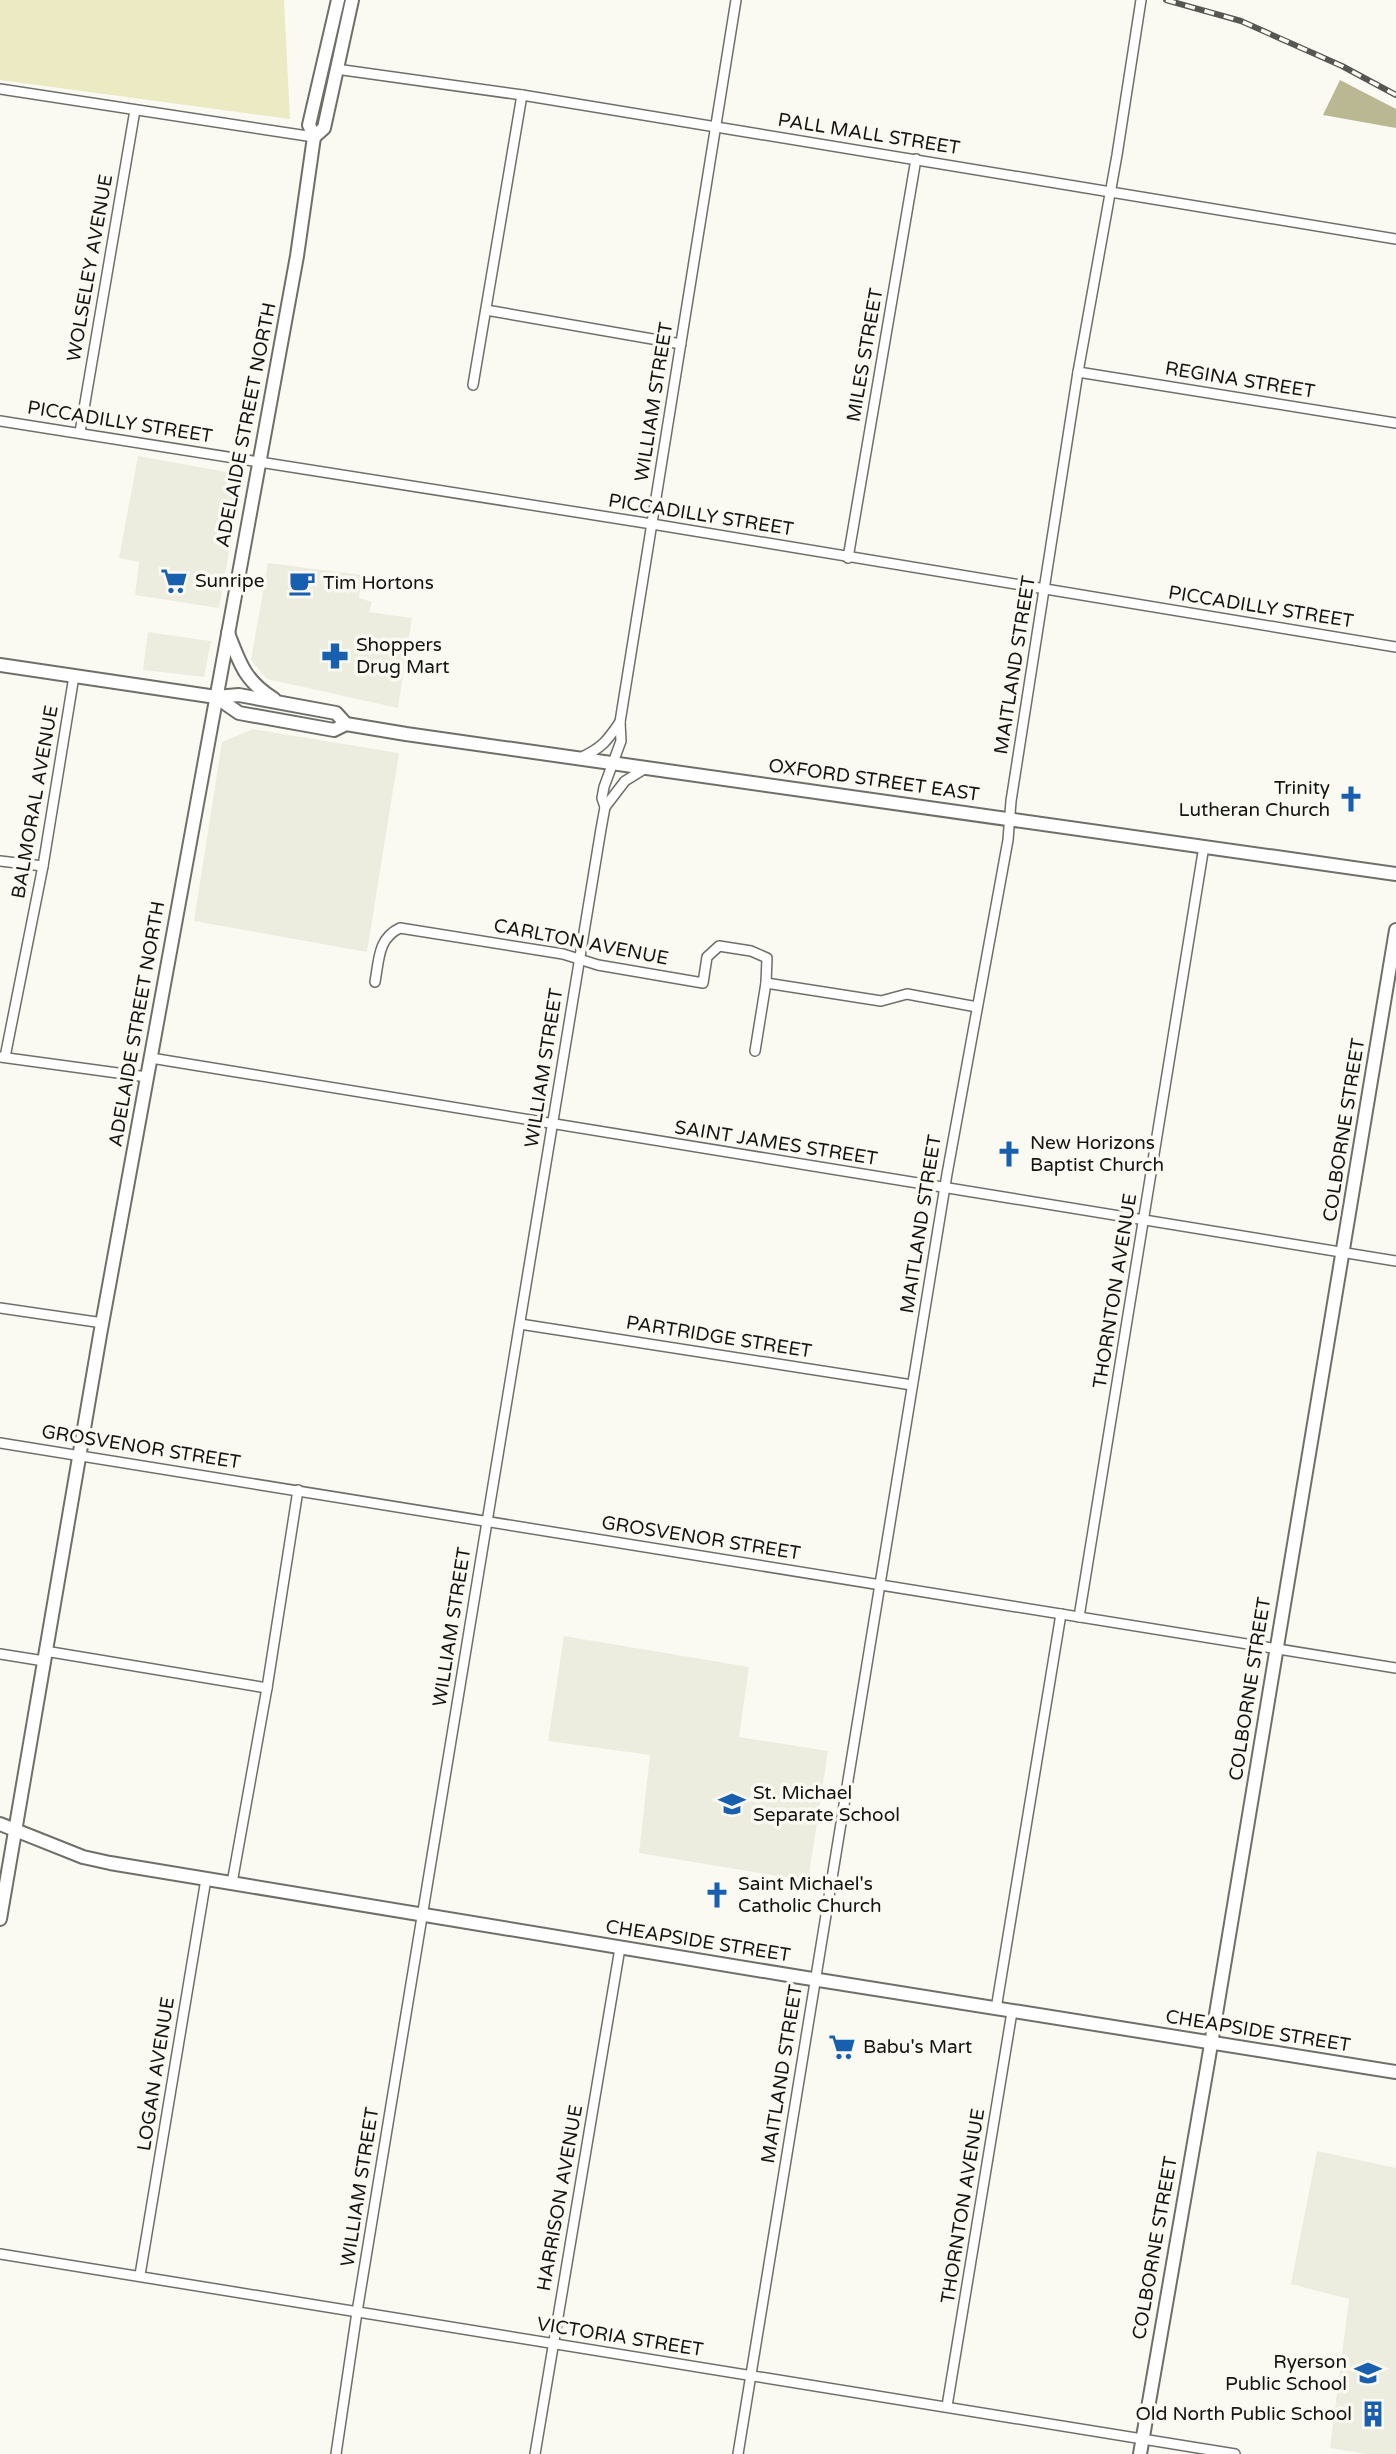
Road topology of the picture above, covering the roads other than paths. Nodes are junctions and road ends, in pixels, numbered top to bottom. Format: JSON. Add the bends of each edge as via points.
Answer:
{"nodes":[{"id":1,"x":338,"y":0,"type":"edge"},
{"id":2,"x":352,"y":0,"type":"edge"},
{"id":3,"x":736,"y":0,"type":"edge"},
{"id":4,"x":1141,"y":0,"type":"edge"},
{"id":5,"x":336,"y":69,"type":"junction"},
{"id":6,"x":0,"y":89,"type":"edge"},
{"id":7,"x":523,"y":95,"type":"junction"},
{"id":8,"x":135,"y":110,"type":"junction"},
{"id":9,"x":716,"y":127,"type":"junction"},
{"id":10,"x":314,"y":137,"type":"junction"},
{"id":11,"x":916,"y":159,"type":"junction"},
{"id":12,"x":1110,"y":193,"type":"junction"},
{"id":13,"x":1396,"y":239,"type":"edge"},
{"id":14,"x":486,"y":310,"type":"junction"},
{"id":15,"x":681,"y":344,"type":"junction"},
{"id":16,"x":1079,"y":372,"type":"junction"},
{"id":17,"x":473,"y":384,"type":"dead end"},
{"id":18,"x":0,"y":421,"type":"edge"},
{"id":19,"x":1396,"y":422,"type":"edge"},
{"id":20,"x":80,"y":432,"type":"junction"},
{"id":21,"x":258,"y":463,"type":"junction"},
{"id":22,"x":652,"y":524,"type":"junction"},
{"id":23,"x":848,"y":558,"type":"junction"},
{"id":24,"x":1045,"y":590,"type":"junction"},
{"id":25,"x":228,"y":633,"type":"junction"},
{"id":26,"x":1396,"y":647,"type":"edge"},
{"id":27,"x":0,"y":665,"type":"edge"},
{"id":28,"x":74,"y":676,"type":"junction"},
{"id":29,"x":216,"y":697,"type":"junction"},
{"id":30,"x":279,"y":702,"type":"junction"},
{"id":31,"x":620,"y":722,"type":"junction"},
{"id":32,"x":346,"y":724,"type":"junction"},
{"id":33,"x":580,"y":758,"type":"junction"},
{"id":34,"x":612,"y":763,"type":"junction"},
{"id":35,"x":647,"y":767,"type":"junction"},
{"id":36,"x":605,"y":807,"type":"junction"},
{"id":37,"x":1010,"y":819,"type":"junction"},
{"id":38,"x":1204,"y":846,"type":"junction"},
{"id":39,"x":0,"y":861,"type":"edge"},
{"id":40,"x":43,"y":866,"type":"junction"},
{"id":41,"x":1396,"y":874,"type":"edge"},
{"id":42,"x":1396,"y":930,"type":"edge"},
{"id":43,"x":579,"y":960,"type":"junction"},
{"id":44,"x":375,"y":982,"type":"dead end"},
{"id":45,"x":766,"y":983,"type":"junction"},
{"id":46,"x":977,"y":1007,"type":"junction"},
{"id":47,"x":755,"y":1051,"type":"dead end"},
{"id":48,"x":3,"y":1057,"type":"edge"},
{"id":49,"x":151,"y":1058,"type":"junction"},
{"id":50,"x":147,"y":1077,"type":"junction"},
{"id":51,"x":552,"y":1124,"type":"junction"},
{"id":52,"x":944,"y":1188,"type":"junction"},
{"id":53,"x":1144,"y":1220,"type":"junction"},
{"id":54,"x":1343,"y":1252,"type":"junction"},
{"id":55,"x":1396,"y":1261,"type":"edge"},
{"id":56,"x":0,"y":1308,"type":"edge"},
{"id":57,"x":103,"y":1322,"type":"junction"},
{"id":58,"x":520,"y":1324,"type":"junction"},
{"id":59,"x":912,"y":1385,"type":"junction"},
{"id":60,"x":0,"y":1443,"type":"edge"},
{"id":61,"x":79,"y":1454,"type":"junction"},
{"id":62,"x":298,"y":1490,"type":"junction"},
{"id":63,"x":487,"y":1521,"type":"junction"},
{"id":64,"x":880,"y":1585,"type":"junction"},
{"id":65,"x":1061,"y":1614,"type":"junction"},
{"id":66,"x":1079,"y":1617,"type":"junction"},
{"id":67,"x":1276,"y":1648,"type":"junction"},
{"id":68,"x":0,"y":1654,"type":"edge"},
{"id":69,"x":44,"y":1656,"type":"junction"},
{"id":70,"x":1396,"y":1668,"type":"edge"},
{"id":71,"x":267,"y":1688,"type":"junction"},
{"id":72,"x":0,"y":1824,"type":"edge"},
{"id":73,"x":16,"y":1831,"type":"junction"},
{"id":74,"x":206,"y":1879,"type":"junction"},
{"id":75,"x":233,"y":1883,"type":"junction"},
{"id":76,"x":422,"y":1914,"type":"junction"},
{"id":77,"x":0,"y":1919,"type":"edge"},
{"id":78,"x":620,"y":1948,"type":"junction"},
{"id":79,"x":816,"y":1979,"type":"junction"},
{"id":80,"x":996,"y":2009,"type":"junction"},
{"id":81,"x":1013,"y":2012,"type":"junction"},
{"id":82,"x":1211,"y":2043,"type":"junction"},
{"id":83,"x":1396,"y":2072,"type":"edge"},
{"id":84,"x":0,"y":2254,"type":"edge"},
{"id":85,"x":140,"y":2275,"type":"junction"},
{"id":86,"x":357,"y":2312,"type":"junction"},
{"id":87,"x":553,"y":2344,"type":"junction"},
{"id":88,"x":751,"y":2375,"type":"junction"},
{"id":89,"x":947,"y":2406,"type":"junction"},
{"id":90,"x":1143,"y":2439,"type":"junction"},
{"id":91,"x":336,"y":2454,"type":"edge"},
{"id":92,"x":535,"y":2454,"type":"edge"},
{"id":93,"x":738,"y":2454,"type":"edge"},
{"id":94,"x":1140,"y":2454,"type":"edge"},
{"id":95,"x":1235,"y":2454,"type":"edge"}],
"edges":[{"from":1,"to":10,"type":"main road","name":"ADELAIDE STREET NORTH","via":[[309,125]]},
{"from":2,"to":5,"type":"main road","name":"ADELAIDE STREET NORTH"},
{"from":3,"to":9,"type":"street","name":"WILLIAM STREET"},
{"from":4,"to":12,"type":"street","name":"MAITLAND STREET"},
{"from":5,"to":7,"type":"street","name":"PALL MALL STREET"},
{"from":5,"to":10,"type":"main road","name":"ADELAIDE STREET NORTH","via":[[324,128]]},
{"from":6,"to":8,"type":"street"},
{"from":7,"to":9,"type":"street","name":"PALL MALL STREET"},
{"from":7,"to":14,"type":"street"},
{"from":8,"to":10,"type":"street"},
{"from":8,"to":20,"type":"street","name":"WOLSELEY AVENUE"},
{"from":9,"to":11,"type":"street","name":"PALL MALL STREET"},
{"from":9,"to":15,"type":"street","name":"WILLIAM STREET"},
{"from":10,"to":21,"type":"main road","name":"ADELAIDE STREET NORTH"},
{"from":11,"to":12,"type":"street","name":"PALL MALL STREET"},
{"from":11,"to":23,"type":"street","name":"MILES STREET"},
{"from":12,"to":13,"type":"street","name":"PALL MALL STREET"},
{"from":12,"to":16,"type":"street","name":"MAITLAND STREET"},
{"from":14,"to":15,"type":"street"},
{"from":14,"to":17,"type":"street"},
{"from":15,"to":22,"type":"street","name":"WILLIAM STREET"},
{"from":16,"to":19,"type":"street","name":"REGINA STREET"},
{"from":16,"to":24,"type":"street","name":"MAITLAND STREET"},
{"from":18,"to":20,"type":"street","name":"PICCADILLY STREET"},
{"from":20,"to":21,"type":"street","name":"PICCADILLY STREET"},
{"from":21,"to":22,"type":"street","name":"PICCADILLY STREET"},
{"from":21,"to":25,"type":"main road","name":"ADELAIDE STREET NORTH"},
{"from":22,"to":23,"type":"street","name":"PICCADILLY STREET"},
{"from":22,"to":31,"type":"street","name":"WILLIAM STREET"},
{"from":23,"to":24,"type":"street","name":"PICCADILLY STREET"},
{"from":24,"to":26,"type":"street","name":"PICCADILLY STREET"},
{"from":24,"to":37,"type":"street","name":"MAITLAND STREET"},
{"from":25,"to":29,"type":"main road","name":"ADELAIDE STREET NORTH"},
{"from":25,"to":30,"type":"main road","via":[[244,672]]},
{"from":27,"to":28,"type":"main road","name":"OXFORD STREET EAST"},
{"from":28,"to":29,"type":"main road","name":"OXFORD STREET EAST"},
{"from":28,"to":40,"type":"street","name":"BALMORAL AVENUE"},
{"from":29,"to":30,"type":"main road","name":"OXFORD STREET EAST","via":[[239,695]]},
{"from":29,"to":32,"type":"main road","name":"OXFORD STREET EAST","via":[[239,713],[334,730]]},
{"from":29,"to":49,"type":"main road","name":"ADELAIDE STREET NORTH"},
{"from":30,"to":32,"type":"main road","name":"OXFORD STREET EAST","via":[[336,713]]},
{"from":31,"to":33,"type":"street","via":[[601,747]]},
{"from":31,"to":34,"type":"street","name":"WILLIAM STREET","via":[[621,741]]},
{"from":32,"to":33,"type":"main road","name":"OXFORD STREET EAST"},
{"from":33,"to":34,"type":"main road","name":"OXFORD STREET EAST"},
{"from":34,"to":35,"type":"main road","name":"OXFORD STREET EAST"},
{"from":34,"to":36,"type":"street","name":"WILLIAM STREET","via":[[602,798]]},
{"from":35,"to":36,"type":"street","name":"WILLIAM STREET","via":[[625,781]]},
{"from":35,"to":37,"type":"main road","name":"OXFORD STREET EAST"},
{"from":36,"to":43,"type":"street","name":"WILLIAM STREET"},
{"from":37,"to":38,"type":"main road","name":"OXFORD STREET EAST"},
{"from":37,"to":46,"type":"street","name":"MAITLAND STREET"},
{"from":38,"to":41,"type":"main road","name":"OXFORD STREET EAST"},
{"from":38,"to":53,"type":"street","name":"THORNTON AVENUE"},
{"from":39,"to":40,"type":"street"},
{"from":40,"to":48,"type":"street","name":"BALMORAL AVENUE"},
{"from":42,"to":54,"type":"main road","name":"COLBORNE STREET"},
{"from":43,"to":44,"type":"street","name":"CARLTON AVENUE","via":[[400,928],[382,944]]},
{"from":43,"to":45,"type":"street","name":"CARLTON AVENUE","via":[[702,983],[707,957],[719,946],[766,958]]},
{"from":43,"to":51,"type":"street","name":"WILLIAM STREET"},
{"from":45,"to":46,"type":"street","via":[[881,1001],[907,994]]},
{"from":45,"to":47,"type":"street","name":"CARLTON AVENUE"},
{"from":46,"to":52,"type":"street","name":"MAITLAND STREET"},
{"from":48,"to":50,"type":"street"},
{"from":49,"to":50,"type":"main road","name":"ADELAIDE STREET NORTH"},
{"from":49,"to":51,"type":"street","name":"SAINT JAMES STREET"},
{"from":50,"to":57,"type":"main road","name":"ADELAIDE STREET NORTH"},
{"from":51,"to":52,"type":"street","name":"SAINT JAMES STREET"},
{"from":51,"to":58,"type":"street","name":"WILLIAM STREET"},
{"from":52,"to":53,"type":"street","name":"SAINT JAMES STREET"},
{"from":52,"to":59,"type":"street","name":"MAITLAND STREET"},
{"from":53,"to":54,"type":"street","name":"SAINT JAMES STREET"},
{"from":53,"to":66,"type":"street","name":"THORNTON AVENUE"},
{"from":54,"to":55,"type":"street","name":"SAINT JAMES STREET"},
{"from":54,"to":67,"type":"main road","name":"COLBORNE STREET"},
{"from":56,"to":57,"type":"street"},
{"from":57,"to":61,"type":"main road","name":"ADELAIDE STREET NORTH"},
{"from":58,"to":59,"type":"street","name":"PARTRIDGE STREET"},
{"from":58,"to":63,"type":"street","name":"WILLIAM STREET"},
{"from":59,"to":64,"type":"street","name":"MAITLAND STREET"},
{"from":60,"to":61,"type":"street","name":"GROSVENOR STREET"},
{"from":61,"to":62,"type":"street","name":"GROSVENOR STREET"},
{"from":61,"to":69,"type":"main road","name":"ADELAIDE STREET NORTH"},
{"from":62,"to":63,"type":"street","name":"GROSVENOR STREET"},
{"from":62,"to":71,"type":"street"},
{"from":63,"to":64,"type":"street","name":"GROSVENOR STREET"},
{"from":63,"to":76,"type":"street","name":"WILLIAM STREET"},
{"from":64,"to":65,"type":"street","name":"GROSVENOR STREET"},
{"from":64,"to":79,"type":"street","name":"MAITLAND STREET"},
{"from":65,"to":66,"type":"street","name":"GROSVENOR STREET"},
{"from":65,"to":80,"type":"street"},
{"from":66,"to":67,"type":"street","name":"GROSVENOR STREET"},
{"from":67,"to":70,"type":"street","name":"GROSVENOR STREET"},
{"from":67,"to":82,"type":"main road","name":"COLBORNE STREET"},
{"from":68,"to":69,"type":"street"},
{"from":69,"to":71,"type":"street"},
{"from":69,"to":73,"type":"main road","name":"ADELAIDE STREET NORTH"},
{"from":71,"to":75,"type":"street"},
{"from":72,"to":73,"type":"main road","name":"CHEAPSIDE STREET"},
{"from":73,"to":74,"type":"main road","name":"CHEAPSIDE STREET","via":[[88,1858]]},
{"from":73,"to":77,"type":"main road","name":"ADELAIDE STREET NORTH"},
{"from":74,"to":75,"type":"main road","name":"CHEAPSIDE STREET"},
{"from":74,"to":85,"type":"street","name":"LOGAN AVENUE"},
{"from":75,"to":76,"type":"main road","name":"CHEAPSIDE STREET"},
{"from":76,"to":78,"type":"main road","name":"CHEAPSIDE STREET"},
{"from":76,"to":86,"type":"street","name":"WILLIAM STREET"},
{"from":78,"to":79,"type":"main road","name":"CHEAPSIDE STREET"},
{"from":78,"to":87,"type":"street","name":"HARRISON AVENUE"},
{"from":79,"to":80,"type":"main road","name":"CHEAPSIDE STREET"},
{"from":79,"to":88,"type":"street","name":"MAITLAND STREET"},
{"from":80,"to":81,"type":"main road","name":"CHEAPSIDE STREET"},
{"from":81,"to":82,"type":"main road","name":"CHEAPSIDE STREET"},
{"from":81,"to":89,"type":"street","name":"THORNTON AVENUE"},
{"from":82,"to":83,"type":"main road","name":"CHEAPSIDE STREET"},
{"from":82,"to":90,"type":"main road","name":"COLBORNE STREET"},
{"from":84,"to":85,"type":"street","name":"VICTORIA STREET"},
{"from":85,"to":86,"type":"street","name":"VICTORIA STREET"},
{"from":86,"to":87,"type":"street","name":"VICTORIA STREET"},
{"from":86,"to":91,"type":"street","name":"WILLIAM STREET"},
{"from":87,"to":88,"type":"street","name":"VICTORIA STREET"},
{"from":87,"to":92,"type":"street","name":"HARRISON AVENUE"},
{"from":88,"to":89,"type":"street","name":"VICTORIA STREET"},
{"from":88,"to":93,"type":"street","name":"MAITLAND STREET"},
{"from":89,"to":90,"type":"street","name":"VICTORIA STREET"},
{"from":90,"to":94,"type":"main road","name":"COLBORNE STREET"},
{"from":90,"to":95,"type":"street","name":"VICTORIA STREET"}]}
